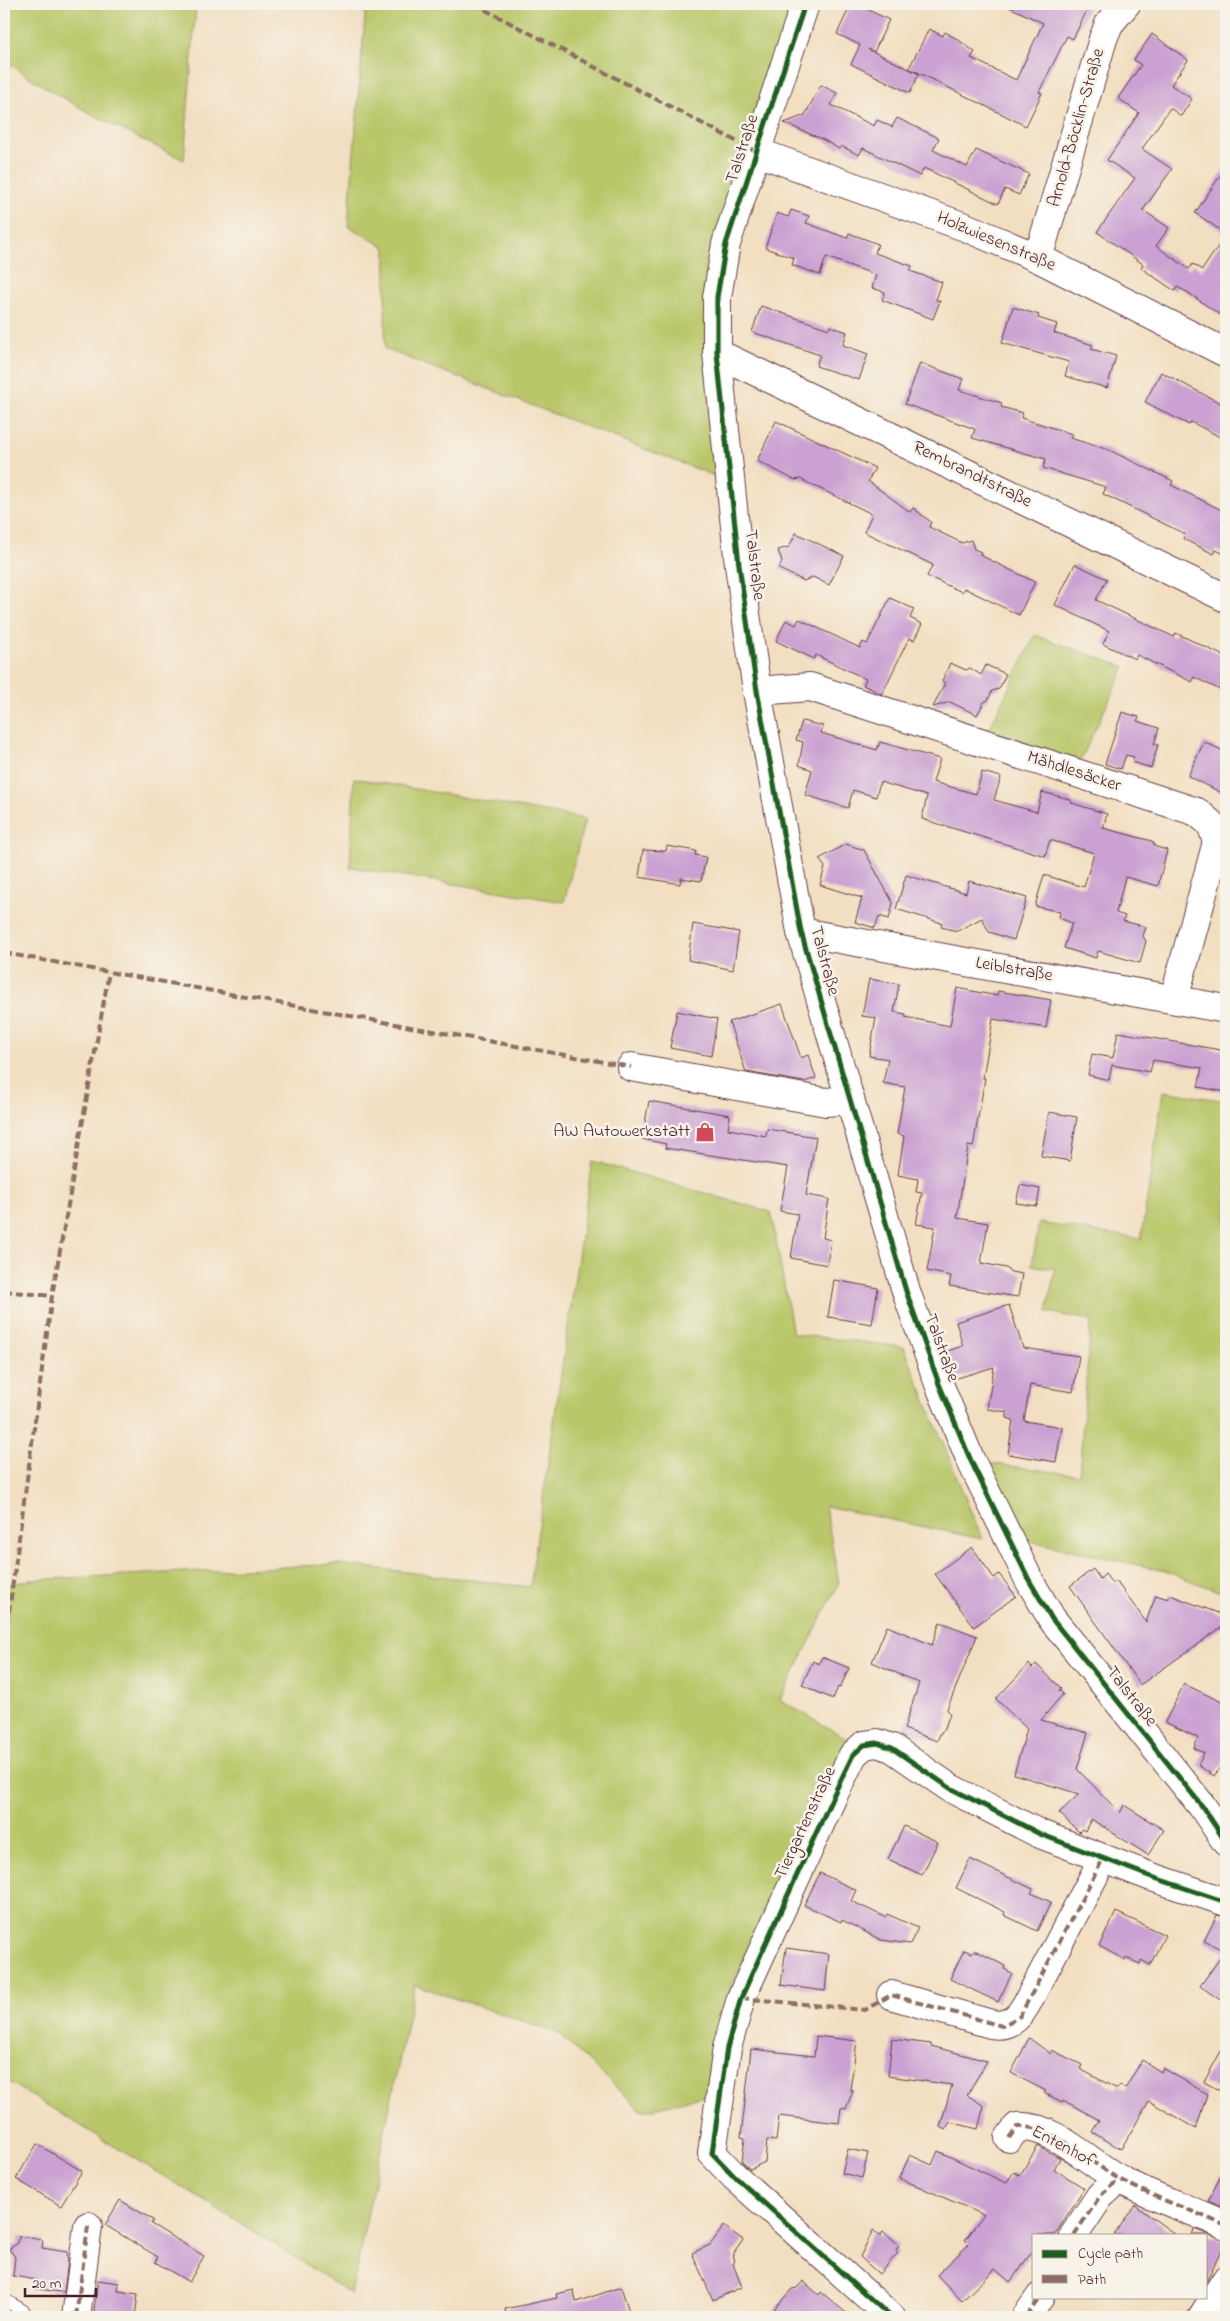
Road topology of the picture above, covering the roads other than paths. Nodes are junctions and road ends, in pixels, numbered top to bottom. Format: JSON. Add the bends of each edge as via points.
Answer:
{"nodes":[{"id":1,"x":805,"y":4,"type":"edge"},
{"id":2,"x":1126,"y":4,"type":"edge"},
{"id":3,"x":756,"y":152,"type":"junction"},
{"id":4,"x":1038,"y":258,"type":"junction"},
{"id":5,"x":717,"y":353,"type":"junction"},
{"id":6,"x":1226,"y":353,"type":"edge"},
{"id":7,"x":1226,"y":598,"type":"edge"},
{"id":8,"x":757,"y":691,"type":"junction"},
{"id":9,"x":801,"y":932,"type":"junction"},
{"id":10,"x":1174,"y":999,"type":"junction"},
{"id":11,"x":1226,"y":1009,"type":"edge"},
{"id":12,"x":631,"y":1067,"type":"dead end"},
{"id":13,"x":850,"y":1100,"type":"junction"},
{"id":14,"x":1226,"y":1842,"type":"edge"},
{"id":15,"x":1103,"y":1859,"type":"junction"},
{"id":16,"x":1226,"y":1902,"type":"edge"},
{"id":17,"x":891,"y":1995,"type":"dead end"},
{"id":18,"x":1009,"y":2138,"type":"dead end"},
{"id":19,"x":1119,"y":2179,"type":"junction"},
{"id":20,"x":88,"y":2226,"type":"dead end"},
{"id":21,"x":1226,"y":2226,"type":"edge"},
{"id":22,"x":1075,"y":2234,"type":"edge"},
{"id":23,"x":1226,"y":2280,"type":"edge"},
{"id":24,"x":1039,"y":2298,"type":"edge"},
{"id":25,"x":4,"y":2309,"type":"edge"},
{"id":26,"x":18,"y":2317,"type":"edge"},
{"id":27,"x":76,"y":2317,"type":"edge"},
{"id":28,"x":891,"y":2317,"type":"edge"},
{"id":29,"x":1026,"y":2317,"type":"edge"},
{"id":30,"x":1202,"y":2317,"type":"edge"}],
"edges":[{"from":1,"to":3,"type":"street","name":"Talstraße"},
{"from":2,"to":4,"type":"street","name":"Arnold-Böcklin-Straße","via":[[1103,39]]},
{"from":3,"to":4,"type":"street","name":"Holzwiesenstraße","via":[[964,227]]},
{"from":3,"to":5,"type":"street","name":"Talstraße","via":[[726,244],[717,297]]},
{"from":4,"to":6,"type":"street","name":"Holzwiesenstraße"},
{"from":5,"to":7,"type":"street","name":"Rembrandtstraße"},
{"from":5,"to":8,"type":"street","name":"Talstraße"},
{"from":8,"to":9,"type":"street","name":"Talstraße"},
{"from":8,"to":10,"type":"street","name":"Mähdlesäcker","via":[[810,687],[1197,812],[1211,824],[1217,842]]},
{"from":9,"to":10,"type":"street","name":"Leiblstraße"},
{"from":9,"to":13,"type":"street","name":"Talstraße"},
{"from":10,"to":11,"type":"street","name":"Leiblstraße"},
{"from":12,"to":13,"type":"street","via":[[826,1102]]},
{"from":13,"to":14,"type":"street","name":"Talstraße","via":[[906,1291],[939,1384],[971,1461],[1029,1580],[1052,1619],[1202,1806]]},
{"from":15,"to":16,"type":"street","name":"Tiergartenstraße"},
{"from":15,"to":17,"type":"street","via":[[1020,2016],[1011,2022],[1002,2026],[991,2024]]},
{"from":15,"to":28,"type":"street","name":"Tiergartenstraße","via":[[997,1814],[950,1788],[892,1748],[877,1743],[864,1745],[853,1755],[836,1788],[741,1998],[727,2048],[712,2153]]},
{"from":18,"to":19,"type":"street","name":"Entenhof","via":[[1017,2127],[1028,2126],[1069,2146]]},
{"from":19,"to":21,"type":"street","name":"Entenhof"},
{"from":19,"to":22,"type":"street","name":"Entenhof","via":[[1100,2196]]},
{"from":20,"to":27,"type":"street"},
{"from":23,"to":30,"type":"street"},
{"from":24,"to":29,"type":"street"},
{"from":25,"to":26,"type":"street"}]}
